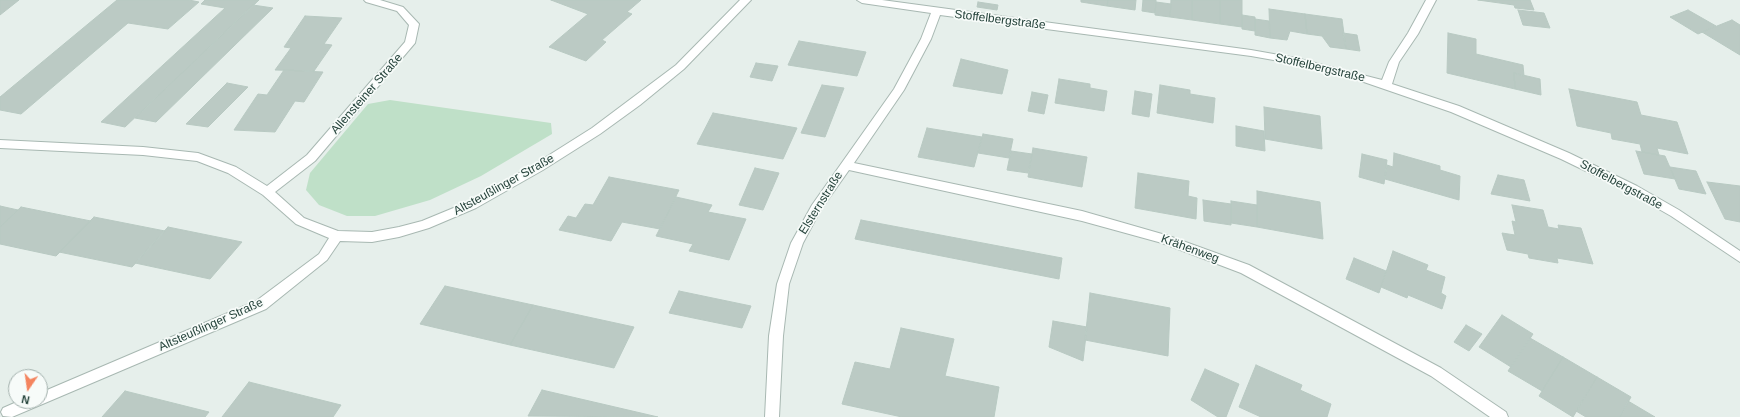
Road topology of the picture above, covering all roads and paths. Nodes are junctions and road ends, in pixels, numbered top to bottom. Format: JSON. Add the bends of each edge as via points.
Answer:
{"nodes":[{"id":1,"x":369,"y":0,"type":"edge"},
{"id":2,"x":746,"y":0,"type":"edge"},
{"id":3,"x":862,"y":0,"type":"edge"},
{"id":4,"x":1431,"y":0,"type":"edge"},
{"id":5,"x":936,"y":12,"type":"junction"},
{"id":6,"x":1386,"y":85,"type":"junction"},
{"id":7,"x":0,"y":144,"type":"edge"},
{"id":8,"x":846,"y":165,"type":"junction"},
{"id":9,"x":268,"y":192,"type":"junction"},
{"id":10,"x":337,"y":236,"type":"junction"},
{"id":11,"x":1740,"y":257,"type":"edge"},
{"id":12,"x":48,"y":396,"type":"edge"},
{"id":13,"x":15,"y":409,"type":"edge"},
{"id":14,"x":8,"y":412,"type":"dead end"},
{"id":15,"x":772,"y":417,"type":"edge"},
{"id":16,"x":1501,"y":417,"type":"edge"}],
"edges":[{"from":1,"to":9,"type":"street","name":"Allensteiner Straße","via":[[400,9],[414,24],[410,44],[311,158]]},
{"from":2,"to":10,"type":"street","name":"Altsteußlinger Straße","via":[[680,67],[636,102],[539,167],[472,205],[425,225],[372,237]]},
{"from":3,"to":5,"type":"street","name":"Stoffelbergstraße"},
{"from":4,"to":6,"type":"street","via":[[1394,62]]},
{"from":5,"to":6,"type":"street","name":"Stoffelbergstraße","via":[[1251,53],[1302,62]]},
{"from":5,"to":8,"type":"street","name":"Elsternstraße","via":[[926,39],[899,90]]},
{"from":6,"to":11,"type":"street","name":"Stoffelbergstraße","via":[[1462,112],[1633,189],[1675,213]]},
{"from":7,"to":9,"type":"street","via":[[198,157],[232,170]]},
{"from":8,"to":15,"type":"street","name":"Elsternstraße","via":[[816,208],[797,242],[783,284],[776,336]]},
{"from":8,"to":16,"type":"street","name":"Krähenweg","via":[[1082,216],[1165,239],[1245,269],[1436,372]]},
{"from":9,"to":10,"type":"street","via":[[300,221]]},
{"from":10,"to":12,"type":"street","name":"Altsteußlinger Straße","via":[[322,258],[260,305]]},
{"from":13,"to":14,"type":"street"}]}
